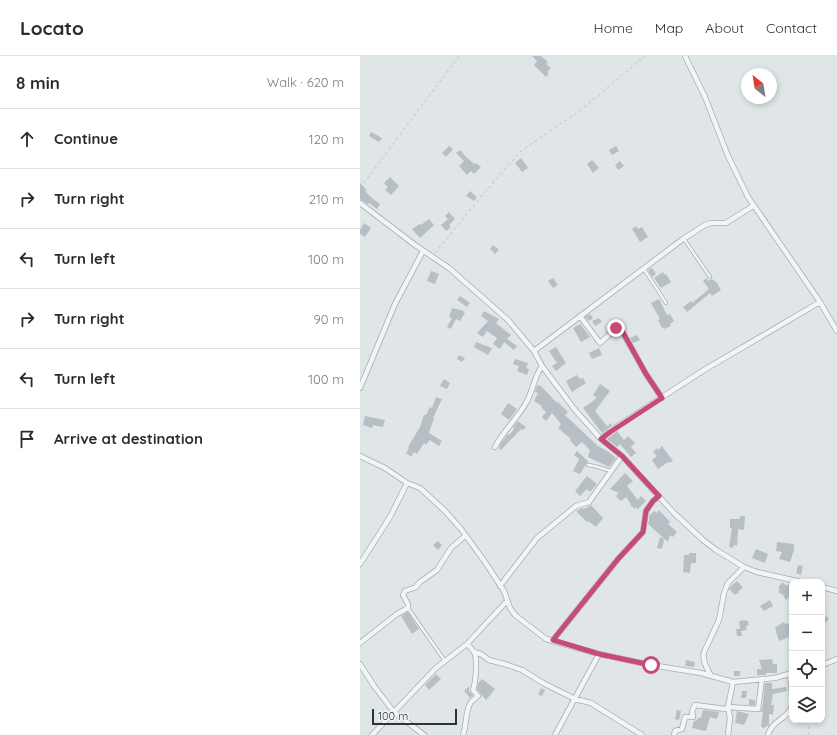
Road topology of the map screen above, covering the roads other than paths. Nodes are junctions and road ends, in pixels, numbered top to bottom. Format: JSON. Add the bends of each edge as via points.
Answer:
{"nodes":[{"id":1,"x":685,"y":56,"type":"edge"},
{"id":2,"x":360,"y":203,"type":"edge"},
{"id":3,"x":753,"y":206,"type":"junction"},
{"id":4,"x":683,"y":239,"type":"junction"},
{"id":5,"x":423,"y":251,"type":"junction"},
{"id":6,"x":644,"y":268,"type":"junction"},
{"id":7,"x":710,"y":277,"type":"dead end"},
{"id":8,"x":820,"y":302,"type":"junction"},
{"id":9,"x":666,"y":303,"type":"dead end"},
{"id":10,"x":580,"y":316,"type":"junction"},
{"id":11,"x":837,"y":331,"type":"edge"},
{"id":12,"x":534,"y":351,"type":"junction"},
{"id":13,"x":542,"y":366,"type":"junction"},
{"id":14,"x":360,"y":388,"type":"edge"},
{"id":15,"x":662,"y":398,"type":"junction"},
{"id":16,"x":601,"y":439,"type":"junction"},
{"id":17,"x":495,"y":447,"type":"dead end"},
{"id":18,"x":360,"y":456,"type":"edge"},
{"id":19,"x":622,"y":456,"type":"junction"},
{"id":20,"x":588,"y":465,"type":"dead end"},
{"id":21,"x":611,"y":471,"type":"junction"},
{"id":22,"x":407,"y":482,"type":"junction"},
{"id":23,"x":659,"y":496,"type":"junction"},
{"id":24,"x":465,"y":536,"type":"junction"},
{"id":25,"x":360,"y":564,"type":"edge"},
{"id":26,"x":744,"y":567,"type":"junction"},
{"id":27,"x":789,"y":579,"type":"edge"},
{"id":28,"x":500,"y":586,"type":"junction"},
{"id":29,"x":825,"y":588,"type":"edge"},
{"id":30,"x":837,"y":591,"type":"edge"},
{"id":31,"x":507,"y":601,"type":"junction"},
{"id":32,"x":408,"y":608,"type":"junction"},
{"id":33,"x":553,"y":640,"type":"junction"},
{"id":34,"x":360,"y":642,"type":"edge"},
{"id":35,"x":467,"y":644,"type":"junction"},
{"id":36,"x":474,"y":652,"type":"junction"},
{"id":37,"x":599,"y":654,"type":"junction"},
{"id":38,"x":837,"y":659,"type":"edge"},
{"id":39,"x":445,"y":661,"type":"junction"},
{"id":40,"x":360,"y":664,"type":"edge"},
{"id":41,"x":825,"y":664,"type":"edge"},
{"id":42,"x":789,"y":674,"type":"edge"},
{"id":43,"x":711,"y":676,"type":"junction"},
{"id":44,"x":762,"y":679,"type":"junction"},
{"id":45,"x":733,"y":682,"type":"junction"},
{"id":46,"x":575,"y":699,"type":"junction"},
{"id":47,"x":728,"y":707,"type":"junction"},
{"id":48,"x":394,"y":712,"type":"junction"},
{"id":49,"x":789,"y":715,"type":"edge"},
{"id":50,"x":372,"y":735,"type":"edge"},
{"id":51,"x":424,"y":735,"type":"edge"},
{"id":52,"x":463,"y":735,"type":"edge"},
{"id":53,"x":555,"y":735,"type":"edge"},
{"id":54,"x":642,"y":735,"type":"edge"},
{"id":55,"x":674,"y":735,"type":"edge"},
{"id":56,"x":728,"y":735,"type":"edge"},
{"id":57,"x":768,"y":735,"type":"edge"}],
"edges":[{"from":1,"to":3,"type":"street","via":[[705,97],[728,156]]},
{"from":2,"to":5,"type":"street"},
{"from":3,"to":4,"type":"street","via":[[726,223],[705,225]]},
{"from":3,"to":8,"type":"street"},
{"from":4,"to":6,"type":"street"},
{"from":4,"to":7,"type":"lane"},
{"from":5,"to":12,"type":"street","via":[[449,268],[487,300]]},
{"from":5,"to":14,"type":"street","via":[[395,304]]},
{"from":6,"to":9,"type":"lane"},
{"from":6,"to":10,"type":"street"},
{"from":8,"to":11,"type":"street"},
{"from":8,"to":15,"type":"street","via":[[704,370]]},
{"from":10,"to":12,"type":"street"},
{"from":10,"to":15,"type":"street","via":[[600,343],[619,326]]},
{"from":12,"to":13,"type":"street"},
{"from":13,"to":16,"type":"street"},
{"from":13,"to":17,"type":"street","via":[[528,401]]},
{"from":15,"to":16,"type":"street"},
{"from":16,"to":19,"type":"street"},
{"from":18,"to":22,"type":"street"},
{"from":19,"to":21,"type":"street"},
{"from":19,"to":23,"type":"street"},
{"from":20,"to":21,"type":"lane"},
{"from":21,"to":28,"type":"street","via":[[589,502],[576,506],[537,538]]},
{"from":22,"to":24,"type":"street","via":[[420,488],[445,510]]},
{"from":22,"to":25,"type":"street","via":[[390,517]]},
{"from":23,"to":26,"type":"street","via":[[703,540]]},
{"from":23,"to":33,"type":"street","via":[[646,511],[643,532]]},
{"from":24,"to":28,"type":"street"},
{"from":24,"to":32,"type":"street","via":[[451,548],[437,570],[416,587],[405,591],[403,595]]},
{"from":26,"to":27,"type":"street"},
{"from":26,"to":43,"type":"street","via":[[728,584],[719,620],[704,652],[703,657]]},
{"from":28,"to":31,"type":"street"},
{"from":29,"to":30,"type":"street"},
{"from":31,"to":33,"type":"street","via":[[515,615],[546,639]]},
{"from":31,"to":35,"type":"street"},
{"from":32,"to":34,"type":"street"},
{"from":32,"to":39,"type":"lane"},
{"from":33,"to":37,"type":"street"},
{"from":35,"to":36,"type":"street"},
{"from":35,"to":39,"type":"street"},
{"from":36,"to":46,"type":"street","via":[[489,660],[522,670]]},
{"from":36,"to":52,"type":"street","via":[[476,678],[473,690],[478,696],[471,701]]},
{"from":37,"to":43,"type":"street"},
{"from":37,"to":46,"type":"street"},
{"from":38,"to":41,"type":"street"},
{"from":39,"to":48,"type":"street"},
{"from":40,"to":48,"type":"street"},
{"from":42,"to":44,"type":"street"},
{"from":43,"to":45,"type":"street"},
{"from":44,"to":45,"type":"street"},
{"from":44,"to":47,"type":"street","via":[[758,709]]},
{"from":45,"to":47,"type":"street"},
{"from":46,"to":53,"type":"street"},
{"from":46,"to":54,"type":"street","via":[[591,703]]},
{"from":47,"to":55,"type":"street","via":[[725,709],[695,705],[692,717],[685,718],[682,729],[675,731]]},
{"from":47,"to":56,"type":"street"},
{"from":48,"to":50,"type":"street"},
{"from":48,"to":51,"type":"street"},
{"from":49,"to":57,"type":"street","via":[[774,724]]}]}
